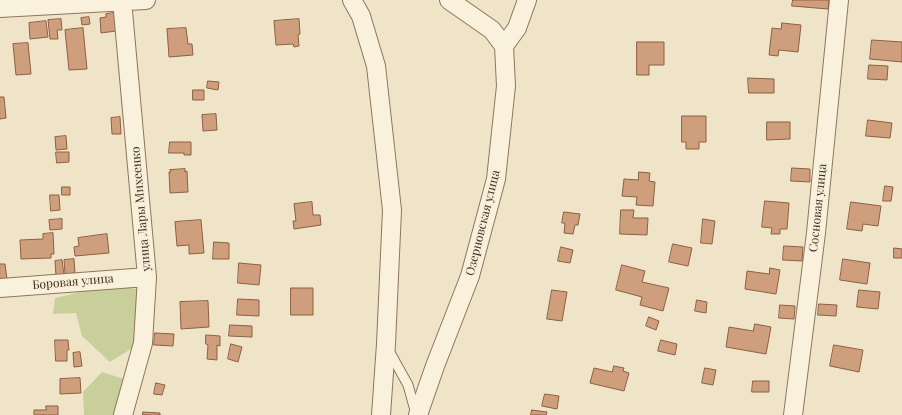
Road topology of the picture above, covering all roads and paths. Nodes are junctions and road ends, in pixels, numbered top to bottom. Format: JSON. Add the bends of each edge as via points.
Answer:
{"nodes":[{"id":1,"x":146,"y":0,"type":"edge"},
{"id":2,"x":352,"y":0,"type":"edge"},
{"id":3,"x":449,"y":0,"type":"edge"},
{"id":4,"x":527,"y":0,"type":"edge"},
{"id":5,"x":840,"y":0,"type":"edge"},
{"id":6,"x":122,"y":1,"type":"edge"},
{"id":7,"x":0,"y":8,"type":"edge"},
{"id":8,"x":504,"y":46,"type":"junction"},
{"id":9,"x":147,"y":276,"type":"junction"},
{"id":10,"x":0,"y":288,"type":"edge"},
{"id":11,"x":386,"y":344,"type":"junction"},
{"id":12,"x":123,"y":415,"type":"edge"},
{"id":13,"x":381,"y":415,"type":"edge"},
{"id":14,"x":417,"y":415,"type":"edge"},
{"id":15,"x":793,"y":415,"type":"edge"}],
"edges":[{"from":1,"to":6,"type":"street"},
{"from":2,"to":11,"type":"street","via":[[361,16],[376,66],[392,210]]},
{"from":3,"to":8,"type":"street","via":[[492,30]]},
{"from":4,"to":8,"type":"street","via":[[517,28]]},
{"from":5,"to":15,"type":"street","name":"Сосновая улица","via":[[816,233]]},
{"from":6,"to":7,"type":"street"},
{"from":6,"to":9,"type":"street","name":"улица Лары Михеенко"},
{"from":8,"to":14,"type":"street","name":"Озерновская улица","via":[[506,86],[496,179],[470,276]]},
{"from":9,"to":10,"type":"street","name":"Боровая улица"},
{"from":9,"to":12,"type":"street","name":"улица Лары Михеенко","via":[[143,343]]},
{"from":11,"to":13,"type":"street"},
{"from":11,"to":14,"type":"lane","via":[[408,385]]}]}
